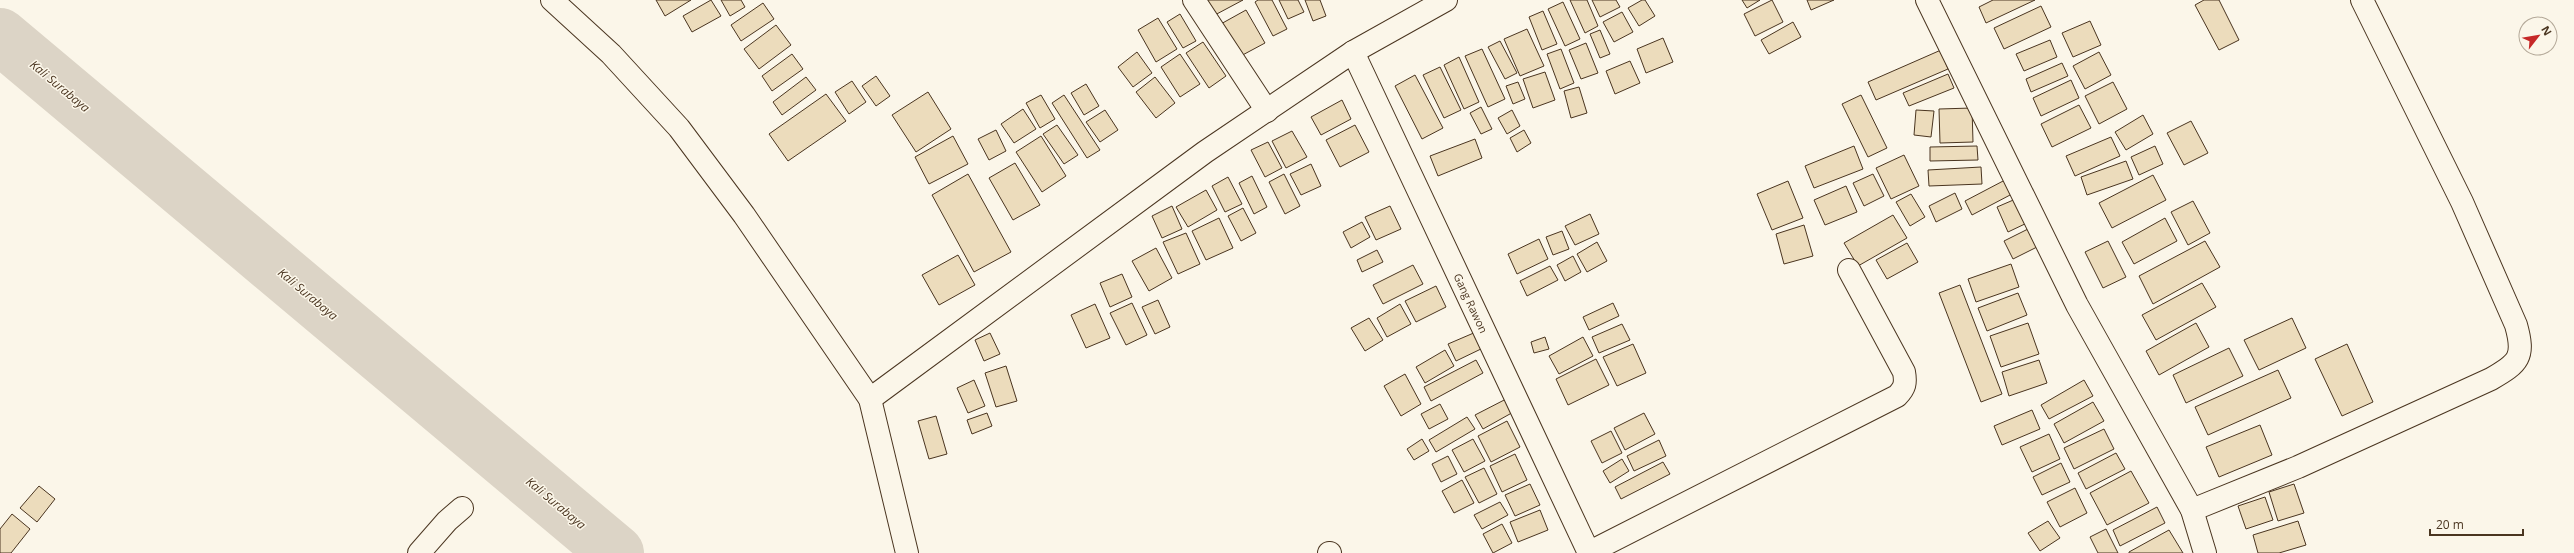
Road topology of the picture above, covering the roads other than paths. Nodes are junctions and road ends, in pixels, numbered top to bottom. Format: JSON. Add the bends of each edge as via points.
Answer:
{"nodes":[{"id":1,"x":552,"y":0,"type":"edge"},
{"id":2,"x":1194,"y":0,"type":"edge"},
{"id":3,"x":1446,"y":0,"type":"edge"},
{"id":4,"x":1927,"y":0,"type":"edge"},
{"id":5,"x":2362,"y":0,"type":"edge"},
{"id":6,"x":1353,"y":52,"type":"junction"},
{"id":7,"x":1267,"y":111,"type":"junction"},
{"id":8,"x":1849,"y":270,"type":"dead end"},
{"id":9,"x":870,"y":399,"type":"junction"},
{"id":10,"x":462,"y":508,"type":"dead end"},
{"id":11,"x":2192,"y":510,"type":"junction"},
{"id":12,"x":420,"y":553,"type":"edge"},
{"id":13,"x":907,"y":553,"type":"edge"},
{"id":14,"x":1588,"y":553,"type":"edge"},
{"id":15,"x":2205,"y":553,"type":"edge"}],
"edges":[{"from":1,"to":9,"type":"street","via":[[611,54],[679,128],[744,215]]},
{"from":2,"to":7,"type":"street"},
{"from":3,"to":6,"type":"street"},
{"from":4,"to":11,"type":"street","via":[[2077,306]]},
{"from":5,"to":11,"type":"street","via":[[2462,202],[2516,325],[2521,343],[2520,357],[2510,368],[2491,379],[2298,467]]},
{"from":6,"to":7,"type":"street"},
{"from":6,"to":14,"type":"street","name":"Gang Rawon"},
{"from":7,"to":9,"type":"street","via":[[1178,171]]},
{"from":8,"to":14,"type":"street","via":[[1904,372],[1904,389],[1897,396]]},
{"from":9,"to":13,"type":"street"},
{"from":10,"to":12,"type":"street","via":[[447,521]]},
{"from":11,"to":15,"type":"street"}]}
